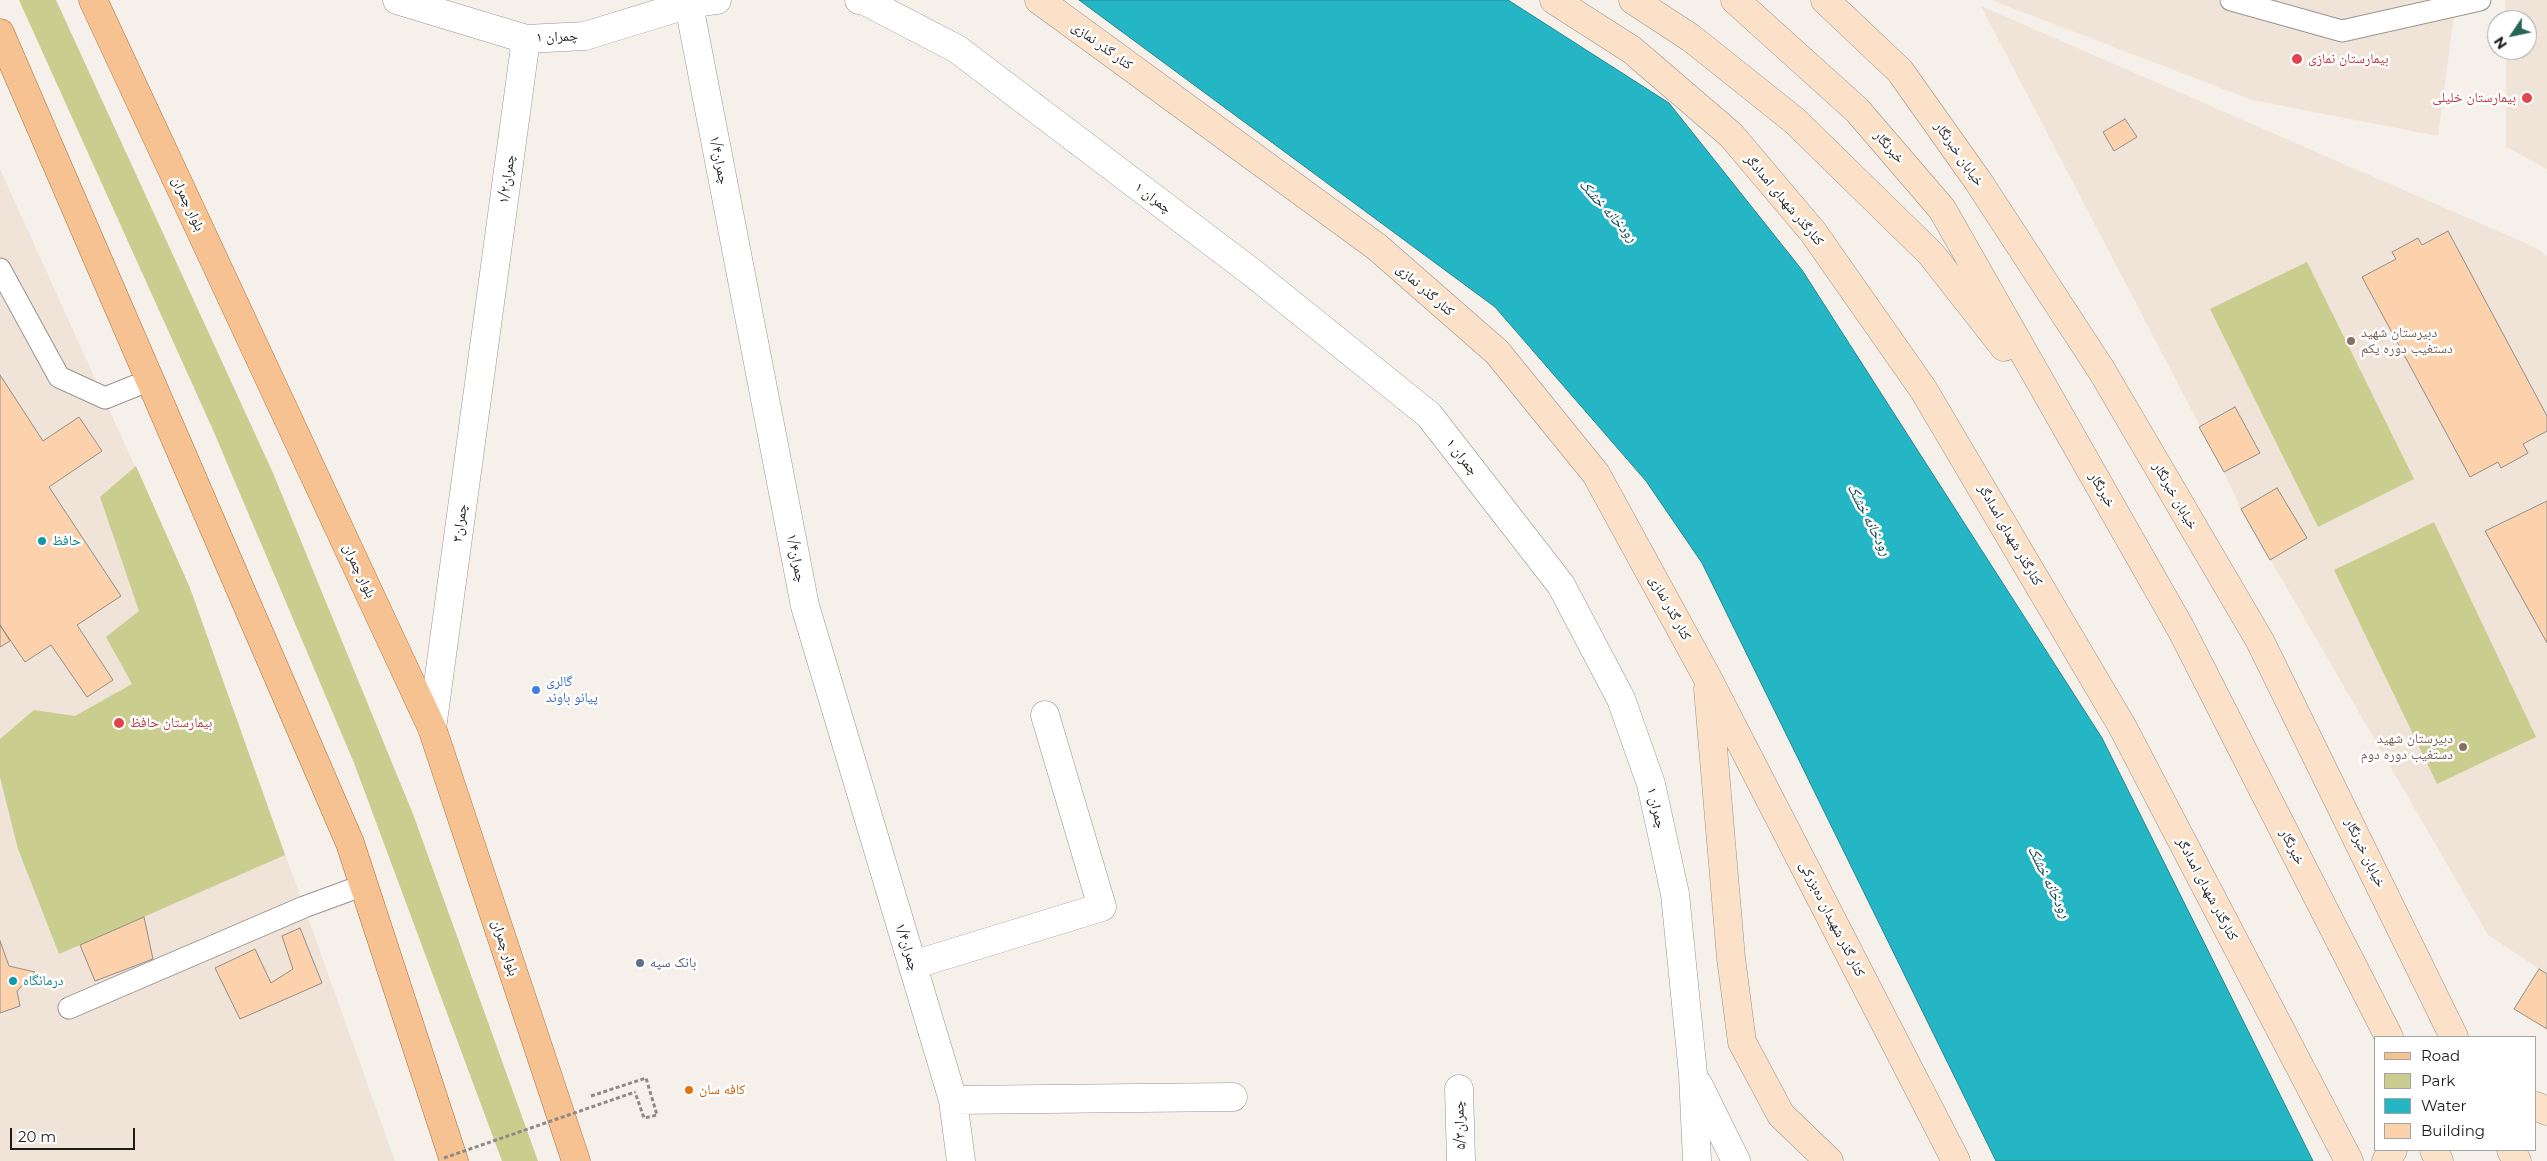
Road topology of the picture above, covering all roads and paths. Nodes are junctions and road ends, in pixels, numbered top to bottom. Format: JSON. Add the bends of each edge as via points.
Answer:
{"nodes":[{"id":1,"x":93,"y":0,"type":"edge"},
{"id":2,"x":397,"y":0,"type":"edge"},
{"id":3,"x":717,"y":0,"type":"edge"},
{"id":4,"x":859,"y":0,"type":"edge"},
{"id":5,"x":1039,"y":0,"type":"edge"},
{"id":6,"x":1554,"y":0,"type":"edge"},
{"id":7,"x":1633,"y":0,"type":"edge"},
{"id":8,"x":1735,"y":0,"type":"edge"},
{"id":9,"x":1825,"y":0,"type":"edge"},
{"id":10,"x":2231,"y":0,"type":"edge"},
{"id":11,"x":2480,"y":0,"type":"edge"},
{"id":12,"x":689,"y":2,"type":"edge"},
{"id":13,"x":0,"y":33,"type":"edge"},
{"id":14,"x":526,"y":38,"type":"junction"},
{"id":15,"x":0,"y":269,"type":"edge"},
{"id":16,"x":488,"y":319,"type":"joint"},
{"id":17,"x":150,"y":380,"type":"junction"},
{"id":18,"x":2062,"y":420,"type":"junction"},
{"id":19,"x":1707,"y":677,"type":"junction"},
{"id":20,"x":1045,"y":715,"type":"dead end"},
{"id":21,"x":432,"y":728,"type":"junction"},
{"id":22,"x":364,"y":884,"type":"junction"},
{"id":23,"x":913,"y":965,"type":"junction"},
{"id":24,"x":69,"y":1008,"type":"dead end"},
{"id":25,"x":2387,"y":1036,"type":"edge"},
{"id":26,"x":2454,"y":1036,"type":"edge"},
{"id":27,"x":1693,"y":1074,"type":"junction"},
{"id":28,"x":1459,"y":1089,"type":"dead end"},
{"id":29,"x":1233,"y":1097,"type":"dead end"},
{"id":30,"x":953,"y":1100,"type":"junction"},
{"id":31,"x":558,"y":1107,"type":"junction"},
{"id":32,"x":449,"y":1159,"type":"edge"},
{"id":33,"x":576,"y":1161,"type":"edge"},
{"id":34,"x":960,"y":1161,"type":"edge"},
{"id":35,"x":1461,"y":1161,"type":"edge"},
{"id":36,"x":1697,"y":1161,"type":"edge"},
{"id":37,"x":1736,"y":1161,"type":"edge"},
{"id":38,"x":1828,"y":1161,"type":"edge"},
{"id":39,"x":1956,"y":1161,"type":"edge"},
{"id":40,"x":2349,"y":1161,"type":"edge"}],
"edges":[{"from":1,"to":21,"type":"main road","name":"بلوار چمران"},
{"from":2,"to":14,"type":"street","name":"چمران ۱"},
{"from":3,"to":12,"type":"street","name":"چمران ۱"},
{"from":4,"to":27,"type":"street","name":"چمران ۱","via":[[957,48],[1254,274],[1429,415],[1561,585],[1621,699],[1651,784],[1675,894]]},
{"from":5,"to":19,"type":"main road","name":"کنار گذر نمازی","via":[[1376,247],[1497,352],[1596,474]]},
{"from":6,"to":40,"type":"main road","name":"کنارگذر شهدای امدادگر","via":[[1632,50],[1731,136],[1814,232],[1923,388],[2122,726]]},
{"from":7,"to":18,"type":"main road","via":[[1691,38],[1794,121],[1931,254]]},
{"from":8,"to":18,"type":"main road","name":"خبرنگار","via":[[1857,110],[1942,209]]},
{"from":9,"to":26,"type":"main road","name":"خیابان خبرنگار","via":[[1900,70],[1978,181],[2102,371],[2260,641]]},
{"from":10,"to":11,"type":"lane","via":[[2342,31]]},
{"from":12,"to":14,"type":"street","name":"چمران ۱","via":[[585,36]]},
{"from":12,"to":23,"type":"street","name":"چمران۱/۴","via":[[805,606]]},
{"from":13,"to":17,"type":"main road"},
{"from":14,"to":16,"type":"street","name":"چمران۱/۲"},
{"from":15,"to":17,"type":"lane","via":[[59,377],[105,398]]},
{"from":16,"to":21,"type":"street","name":"چمران۳"},
{"from":17,"to":22,"type":"main road","via":[[350,843]]},
{"from":18,"to":25,"type":"main road","name":"خبرنگار","via":[[2180,629]]},
{"from":19,"to":38,"type":"main road","via":[[1731,958],[1742,1042],[1781,1115]]},
{"from":19,"to":39,"type":"main road","name":"کنار گذر شهیدان ده‌بزرکی"},
{"from":20,"to":23,"type":"street","via":[[1102,907]]},
{"from":21,"to":31,"type":"main road","name":"بلوار چمران"},
{"from":22,"to":24,"type":"lane"},
{"from":22,"to":32,"type":"main road"},
{"from":23,"to":30,"type":"street","name":"چمران۱/۴"},
{"from":27,"to":36,"type":"street","name":"چمران ۱"},
{"from":27,"to":37,"type":"street"},
{"from":28,"to":35,"type":"street","name":"چمران۵/۳"},
{"from":29,"to":30,"type":"street"},
{"from":30,"to":34,"type":"street","name":"چمران۱/۴"},
{"from":31,"to":32,"type":"path","bridge":true,"via":[[646,1078],[657,1114],[644,1118],[635,1092]]},
{"from":31,"to":33,"type":"main road","name":"بلوار چمران"}]}
